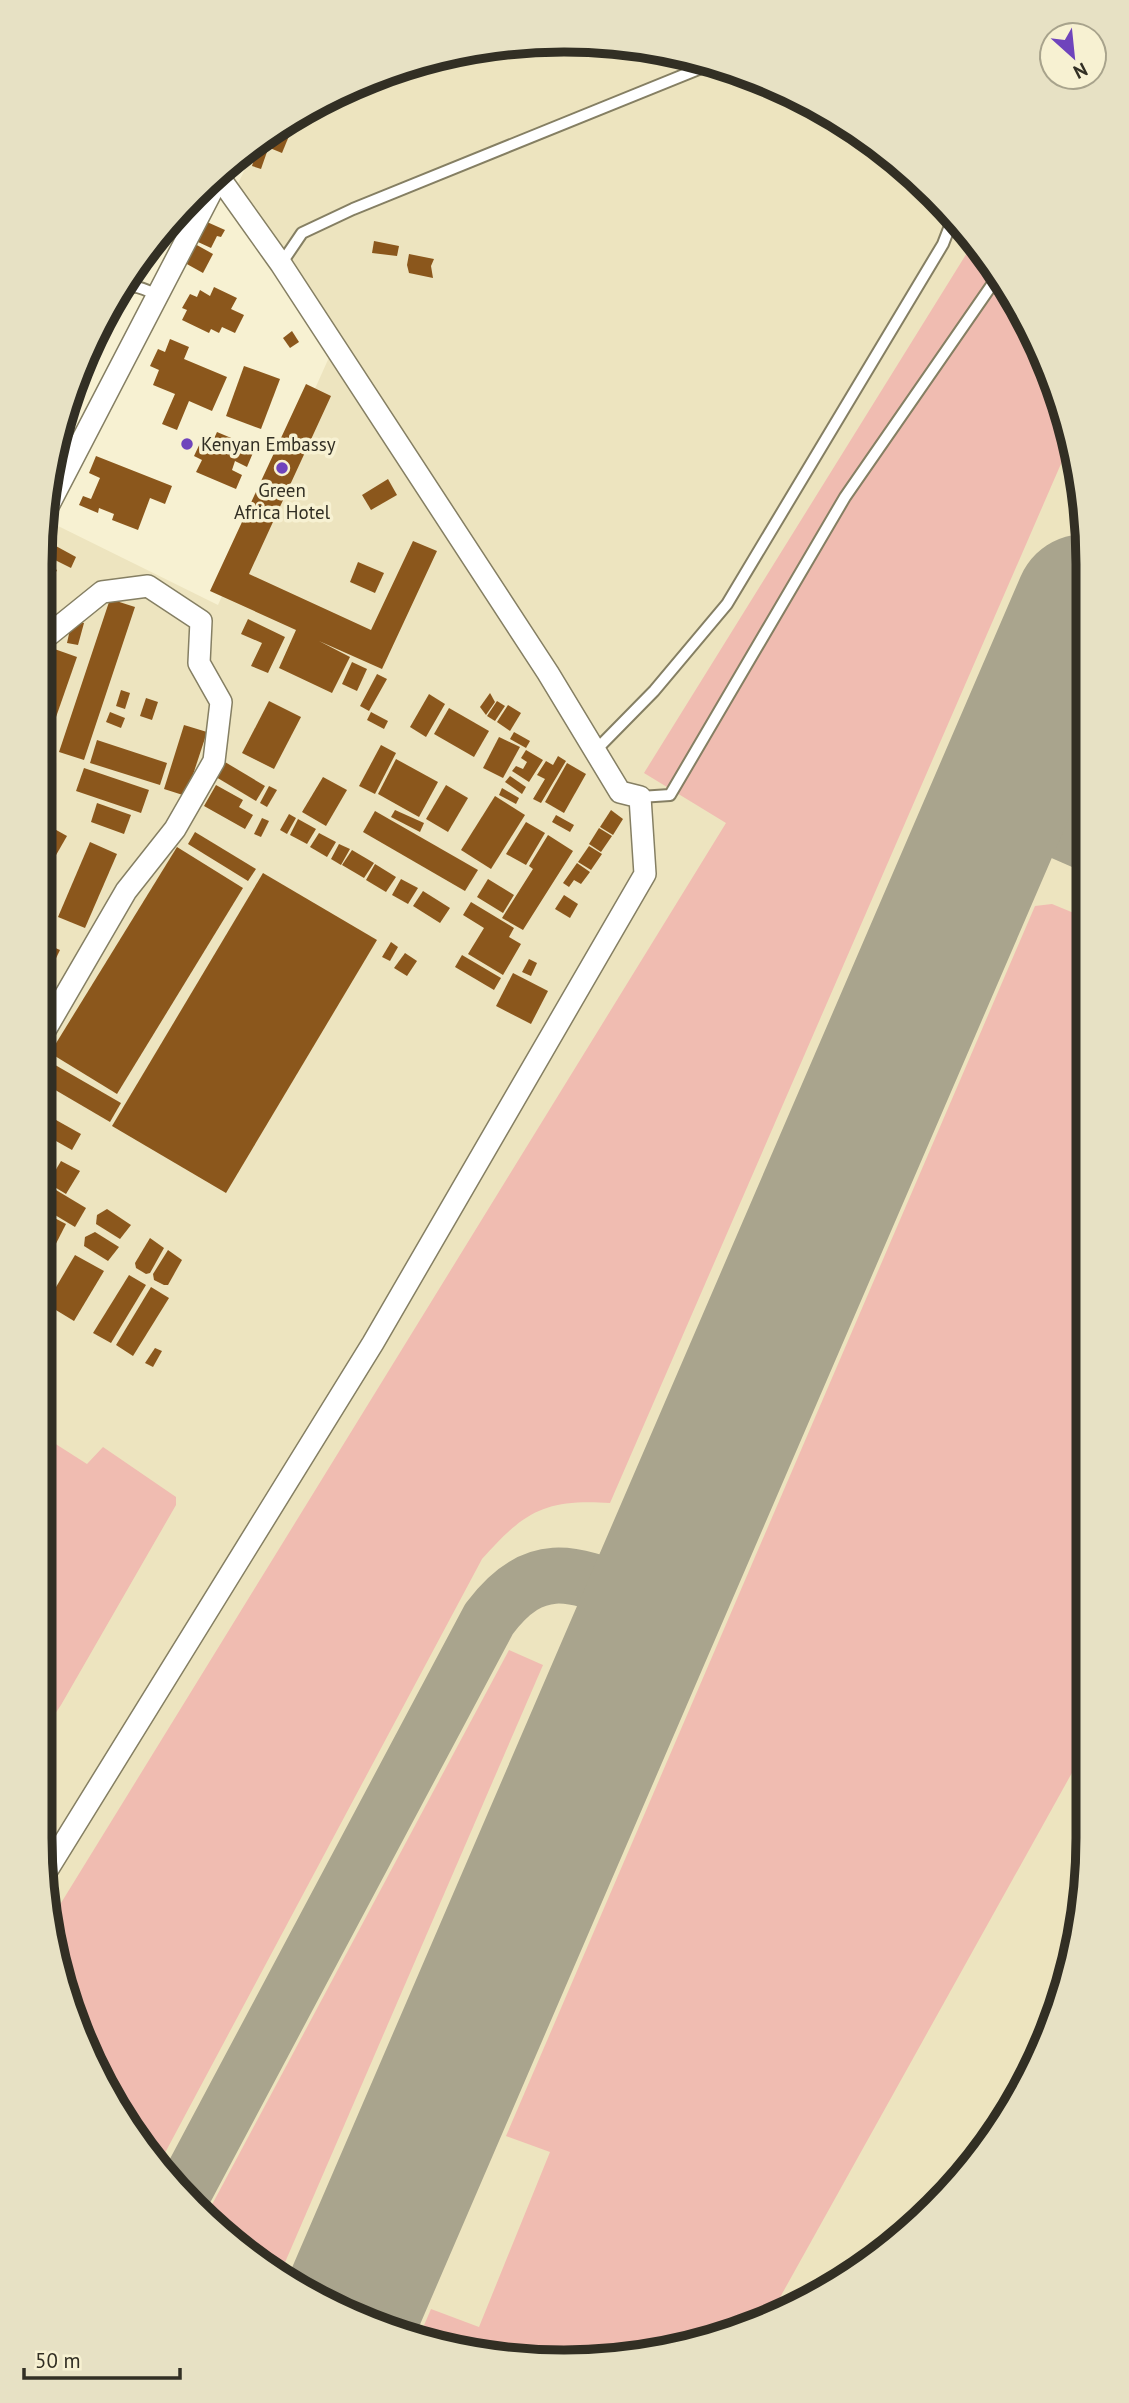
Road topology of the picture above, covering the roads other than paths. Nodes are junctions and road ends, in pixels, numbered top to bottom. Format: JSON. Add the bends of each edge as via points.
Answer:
{"nodes":[{"id":1,"x":696,"y":70,"type":"edge"},
{"id":2,"x":225,"y":182,"type":"edge"},
{"id":3,"x":208,"y":196,"type":"edge"},
{"id":4,"x":949,"y":227,"type":"edge"},
{"id":5,"x":281,"y":264,"type":"junction"},
{"id":6,"x":992,"y":284,"type":"edge"},
{"id":7,"x":135,"y":286,"type":"edge"},
{"id":8,"x":157,"y":295,"type":"junction"},
{"id":9,"x":59,"y":485,"type":"edge"},
{"id":10,"x":52,"y":632,"type":"edge"},
{"id":11,"x":596,"y":750,"type":"junction"},
{"id":12,"x":640,"y":797,"type":"junction"},
{"id":13,"x":52,"y":1018,"type":"edge"},
{"id":14,"x":53,"y":1860,"type":"edge"}],
"edges":[{"from":1,"to":5,"type":"lane","via":[[353,209],[302,233]]},
{"from":2,"to":5,"type":"street"},
{"from":3,"to":8,"type":"street"},
{"from":4,"to":11,"type":"lane","via":[[727,604],[654,691]]},
{"from":5,"to":11,"type":"street"},
{"from":6,"to":12,"type":"lane","via":[[845,497],[670,795]]},
{"from":7,"to":8,"type":"lane"},
{"from":8,"to":9,"type":"street"},
{"from":10,"to":13,"type":"street","via":[[102,592],[148,586],[201,621],[199,663],[221,702],[214,761],[175,829],[126,891]]},
{"from":11,"to":12,"type":"street","via":[[620,792]]},
{"from":12,"to":14,"type":"street","via":[[645,874],[373,1343]]}]}
